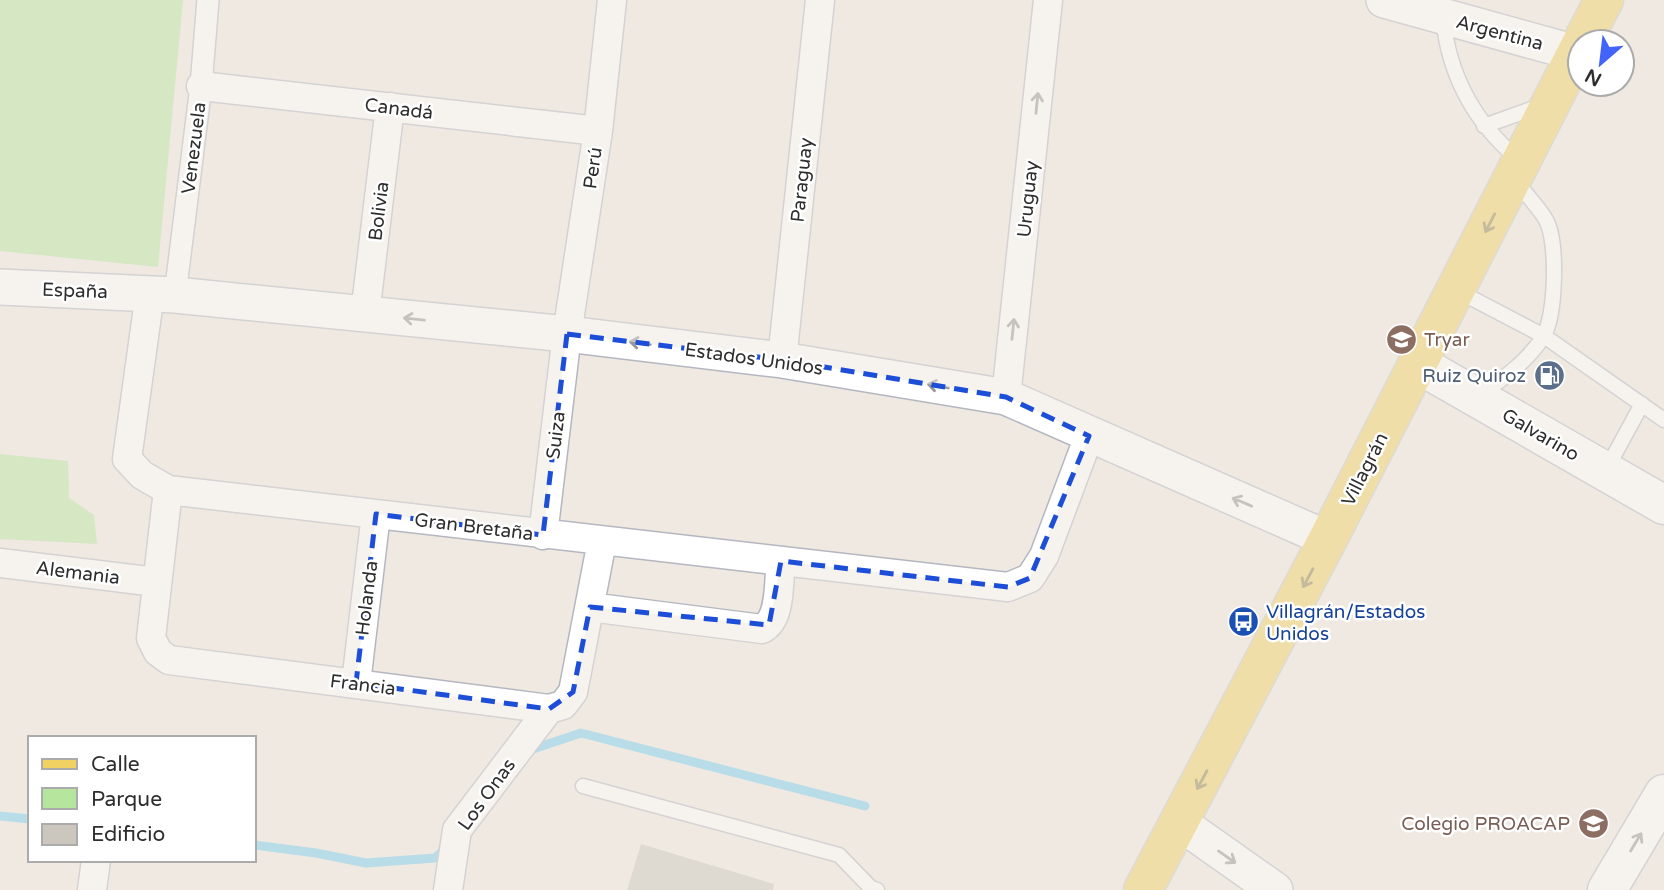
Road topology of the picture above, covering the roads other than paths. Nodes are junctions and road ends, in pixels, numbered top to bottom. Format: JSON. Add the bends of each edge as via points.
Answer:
{"nodes":[{"id":1,"x":208,"y":0,"type":"edge"},
{"id":2,"x":612,"y":0,"type":"edge"},
{"id":3,"x":820,"y":0,"type":"edge"},
{"id":4,"x":1048,"y":0,"type":"edge"},
{"id":5,"x":1384,"y":0,"type":"edge"},
{"id":6,"x":1604,"y":0,"type":"edge"},
{"id":7,"x":1443,"y":16,"type":"junction"},
{"id":8,"x":1590,"y":28,"type":"edge"},
{"id":9,"x":1566,"y":44,"type":"edge"},
{"id":10,"x":1566,"y":74,"type":"edge"},
{"id":11,"x":201,"y":86,"type":"junction"},
{"id":12,"x":1551,"y":103,"type":"junction"},
{"id":13,"x":390,"y":107,"type":"junction"},
{"id":14,"x":1484,"y":126,"type":"junction"},
{"id":15,"x":598,"y":131,"type":"junction"},
{"id":16,"x":1517,"y":169,"type":"junction"},
{"id":17,"x":0,"y":288,"type":"edge"},
{"id":18,"x":1457,"y":290,"type":"junction"},
{"id":19,"x":163,"y":294,"type":"junction"},
{"id":20,"x":365,"y":314,"type":"junction"},
{"id":21,"x":567,"y":334,"type":"junction"},
{"id":22,"x":1544,"y":336,"type":"junction"},
{"id":23,"x":782,"y":360,"type":"junction"},
{"id":24,"x":1418,"y":364,"type":"junction"},
{"id":25,"x":1006,"y":397,"type":"junction"},
{"id":26,"x":1476,"y":397,"type":"junction"},
{"id":27,"x":1642,"y":404,"type":"junction"},
{"id":28,"x":1664,"y":420,"type":"edge"},
{"id":29,"x":1089,"y":436,"type":"junction"},
{"id":30,"x":1605,"y":471,"type":"junction"},
{"id":31,"x":168,"y":490,"type":"junction"},
{"id":32,"x":1664,"y":505,"type":"edge"},
{"id":33,"x":376,"y":513,"type":"junction"},
{"id":34,"x":543,"y":535,"type":"junction"},
{"id":35,"x":1328,"y":540,"type":"junction"},
{"id":36,"x":602,"y":541,"type":"junction"},
{"id":37,"x":781,"y":561,"type":"junction"},
{"id":38,"x":0,"y":563,"type":"edge"},
{"id":39,"x":156,"y":582,"type":"junction"},
{"id":40,"x":590,"y":607,"type":"junction"},
{"id":41,"x":356,"y":683,"type":"junction"},
{"id":42,"x":550,"y":709,"type":"junction"},
{"id":43,"x":583,"y":786,"type":"dead end"},
{"id":44,"x":1664,"y":794,"type":"edge"},
{"id":45,"x":1180,"y":823,"type":"junction"},
{"id":46,"x":96,"y":862,"type":"edge"},
{"id":47,"x":92,"y":890,"type":"edge"},
{"id":48,"x":448,"y":890,"type":"edge"},
{"id":49,"x":877,"y":890,"type":"edge"},
{"id":50,"x":1143,"y":890,"type":"edge"},
{"id":51,"x":1275,"y":890,"type":"edge"},
{"id":52,"x":1607,"y":890,"type":"edge"}],
"edges":[{"from":1,"to":11,"type":"street","name":"Venezuela"},
{"from":2,"to":15,"type":"street","name":"Perú"},
{"from":3,"to":23,"type":"street","name":"Paraguay"},
{"from":25,"to":4,"type":"street","name":"Uruguay","one_way":true},
{"from":5,"to":7,"type":"street","name":"Argentina"},
{"from":6,"to":8,"type":"main road","name":"Villagrán"},
{"from":7,"to":9,"type":"street","name":"Argentina"},
{"from":7,"to":14,"type":"lane","via":[[1458,81]]},
{"from":10,"to":12,"type":"main road","name":"Villagrán"},
{"from":11,"to":13,"type":"street","name":"Canadá"},
{"from":11,"to":19,"type":"street","name":"Venezuela"},
{"from":12,"to":14,"type":"lane"},
{"from":12,"to":16,"type":"main road","name":"Villagrán"},
{"from":13,"to":15,"type":"street","name":"Canadá"},
{"from":13,"to":20,"type":"street","name":"Bolivia"},
{"from":14,"to":16,"type":"lane"},
{"from":15,"to":21,"type":"street","name":"Perú"},
{"from":16,"to":18,"type":"main road","name":"Villagrán","one_way":true},
{"from":16,"to":22,"type":"lane","via":[[1547,222],[1555,267]]},
{"from":17,"to":19,"type":"street","name":"España"},
{"from":18,"to":22,"type":"lane"},
{"from":18,"to":24,"type":"main road","name":"Villagrán"},
{"from":19,"to":20,"type":"street","name":"Estados Unidos"},
{"from":19,"to":31,"type":"street","name":"Venezuela","via":[[127,459],[142,475]]},
{"from":21,"to":20,"type":"street","name":"Estados Unidos","one_way":true},
{"from":23,"to":21,"type":"street","name":"Estados Unidos","one_way":true},
{"from":21,"to":34,"type":"street","name":"Suiza"},
{"from":22,"to":26,"type":"lane","via":[[1511,374]]},
{"from":22,"to":27,"type":"lane"},
{"from":25,"to":23,"type":"street","name":"Estados Unidos","one_way":true},
{"from":24,"to":26,"type":"main road","name":"Galvarino"},
{"from":24,"to":35,"type":"main road","name":"Villagrán"},
{"from":25,"to":29,"type":"street","name":"Estados Unidos"},
{"from":26,"to":30,"type":"main road","name":"Galvarino"},
{"from":27,"to":28,"type":"lane"},
{"from":27,"to":30,"type":"lane"},
{"from":35,"to":29,"type":"street","name":"Estados Unidos","one_way":true},
{"from":29,"to":37,"type":"street","name":"Gran Bretaña","via":[[1044,556],[1030,578],[1008,587]]},
{"from":30,"to":32,"type":"main road","name":"Galvarino"},
{"from":31,"to":33,"type":"street","name":"Gran Bretaña"},
{"from":31,"to":39,"type":"street","name":"Francia"},
{"from":33,"to":34,"type":"street","name":"Gran Bretaña"},
{"from":33,"to":41,"type":"street","name":"Holanda"},
{"from":34,"to":36,"type":"street","name":"Gran Bretaña"},
{"from":35,"to":45,"type":"main road","name":"Villagrán","one_way":true},
{"from":36,"to":37,"type":"street","name":"Gran Bretaña"},
{"from":36,"to":40,"type":"street"},
{"from":37,"to":40,"type":"street","via":[[774,617],[762,629]]},
{"from":38,"to":39,"type":"street","name":"Alemania"},
{"from":39,"to":41,"type":"street","name":"Francia","via":[[152,638],[158,652],[169,660]]},
{"from":40,"to":42,"type":"street","via":[[573,692],[563,705]]},
{"from":41,"to":42,"type":"street","name":"Francia"},
{"from":42,"to":48,"type":"street","name":"Los Onas","via":[[455,842]]},
{"from":43,"to":49,"type":"lane","via":[[839,855]]},
{"from":52,"to":44,"type":"main road","one_way":true},
{"from":45,"to":50,"type":"main road","name":"Villagrán"},
{"from":45,"to":51,"type":"street","one_way":true},
{"from":46,"to":47,"type":"street"}]}
